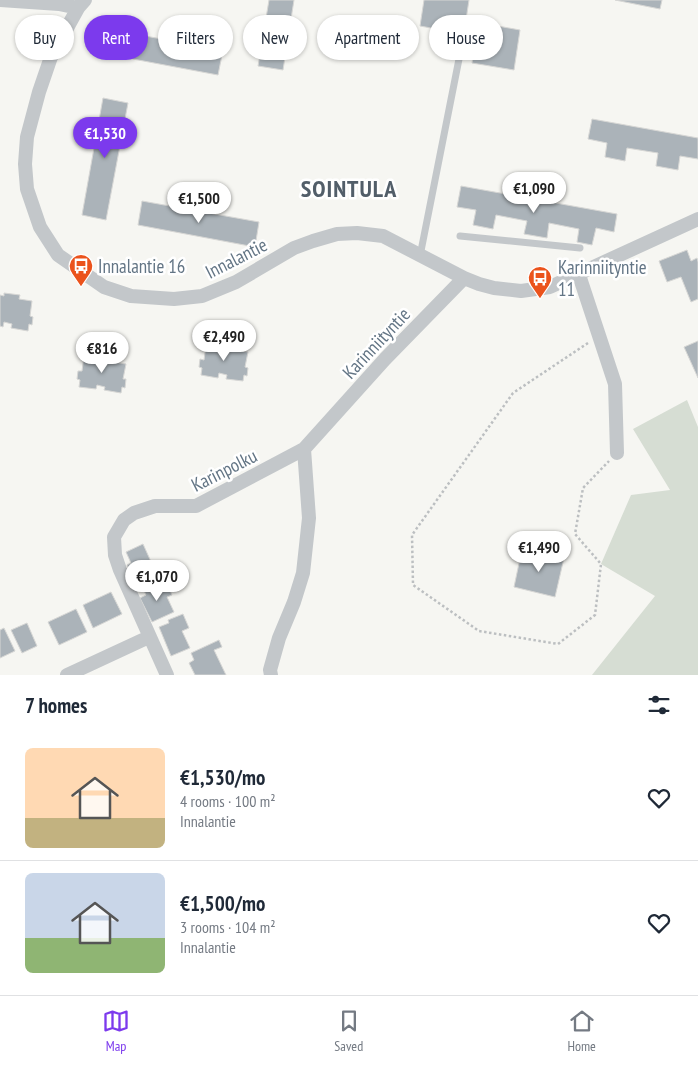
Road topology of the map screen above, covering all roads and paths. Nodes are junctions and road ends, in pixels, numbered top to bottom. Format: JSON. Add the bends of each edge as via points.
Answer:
{"nodes":[{"id":1,"x":0,"y":0,"type":"edge"},
{"id":2,"x":82,"y":4,"type":"edge"},
{"id":3,"x":459,"y":60,"type":"edge"},
{"id":4,"x":698,"y":220,"type":"edge"},
{"id":5,"x":460,"y":236,"type":"dead end"},
{"id":6,"x":580,"y":248,"type":"dead end"},
{"id":7,"x":420,"y":256,"type":"junction"},
{"id":8,"x":579,"y":275,"type":"junction"},
{"id":9,"x":464,"y":278,"type":"junction"},
{"id":10,"x":600,"y":335,"type":"junction"},
{"id":11,"x":304,"y":449,"type":"junction"},
{"id":12,"x":617,"y":453,"type":"joint"},
{"id":13,"x":149,"y":637,"type":"junction"},
{"id":14,"x":67,"y":675,"type":"edge"},
{"id":15,"x":168,"y":675,"type":"edge"},
{"id":16,"x":271,"y":675,"type":"edge"}],
"edges":[{"from":1,"to":2,"type":"street"},
{"from":2,"to":7,"type":"street","name":"Innalantie","via":[[51,57],[27,137],[24,164],[27,189],[40,227],[58,255],[86,276],[104,287],[131,296],[174,299],[202,296],[236,282],[294,248],[337,234],[383,236]]},
{"from":3,"to":7,"type":"lane"},
{"from":4,"to":8,"type":"street"},
{"from":5,"to":6,"type":"lane"},
{"from":7,"to":9,"type":"street","name":"Innalantie"},
{"from":8,"to":9,"type":"street","via":[[550,287],[522,291],[494,288]]},
{"from":8,"to":10,"type":"street"},
{"from":9,"to":11,"type":"street","name":"Karinniityntie","via":[[385,358]]},
{"from":10,"to":12,"type":"street","via":[[615,384]]},
{"from":10,"to":12,"type":"path","via":[[513,393],[412,535],[413,585],[479,631],[558,644],[595,615],[601,564],[575,534],[583,488]]},
{"from":11,"to":13,"type":"street","name":"Karinpolku","via":[[196,506],[155,506],[124,520],[114,537],[115,555]]},
{"from":11,"to":16,"type":"street","via":[[309,518],[303,574],[279,638]]},
{"from":13,"to":14,"type":"street"},
{"from":13,"to":15,"type":"street"}]}
